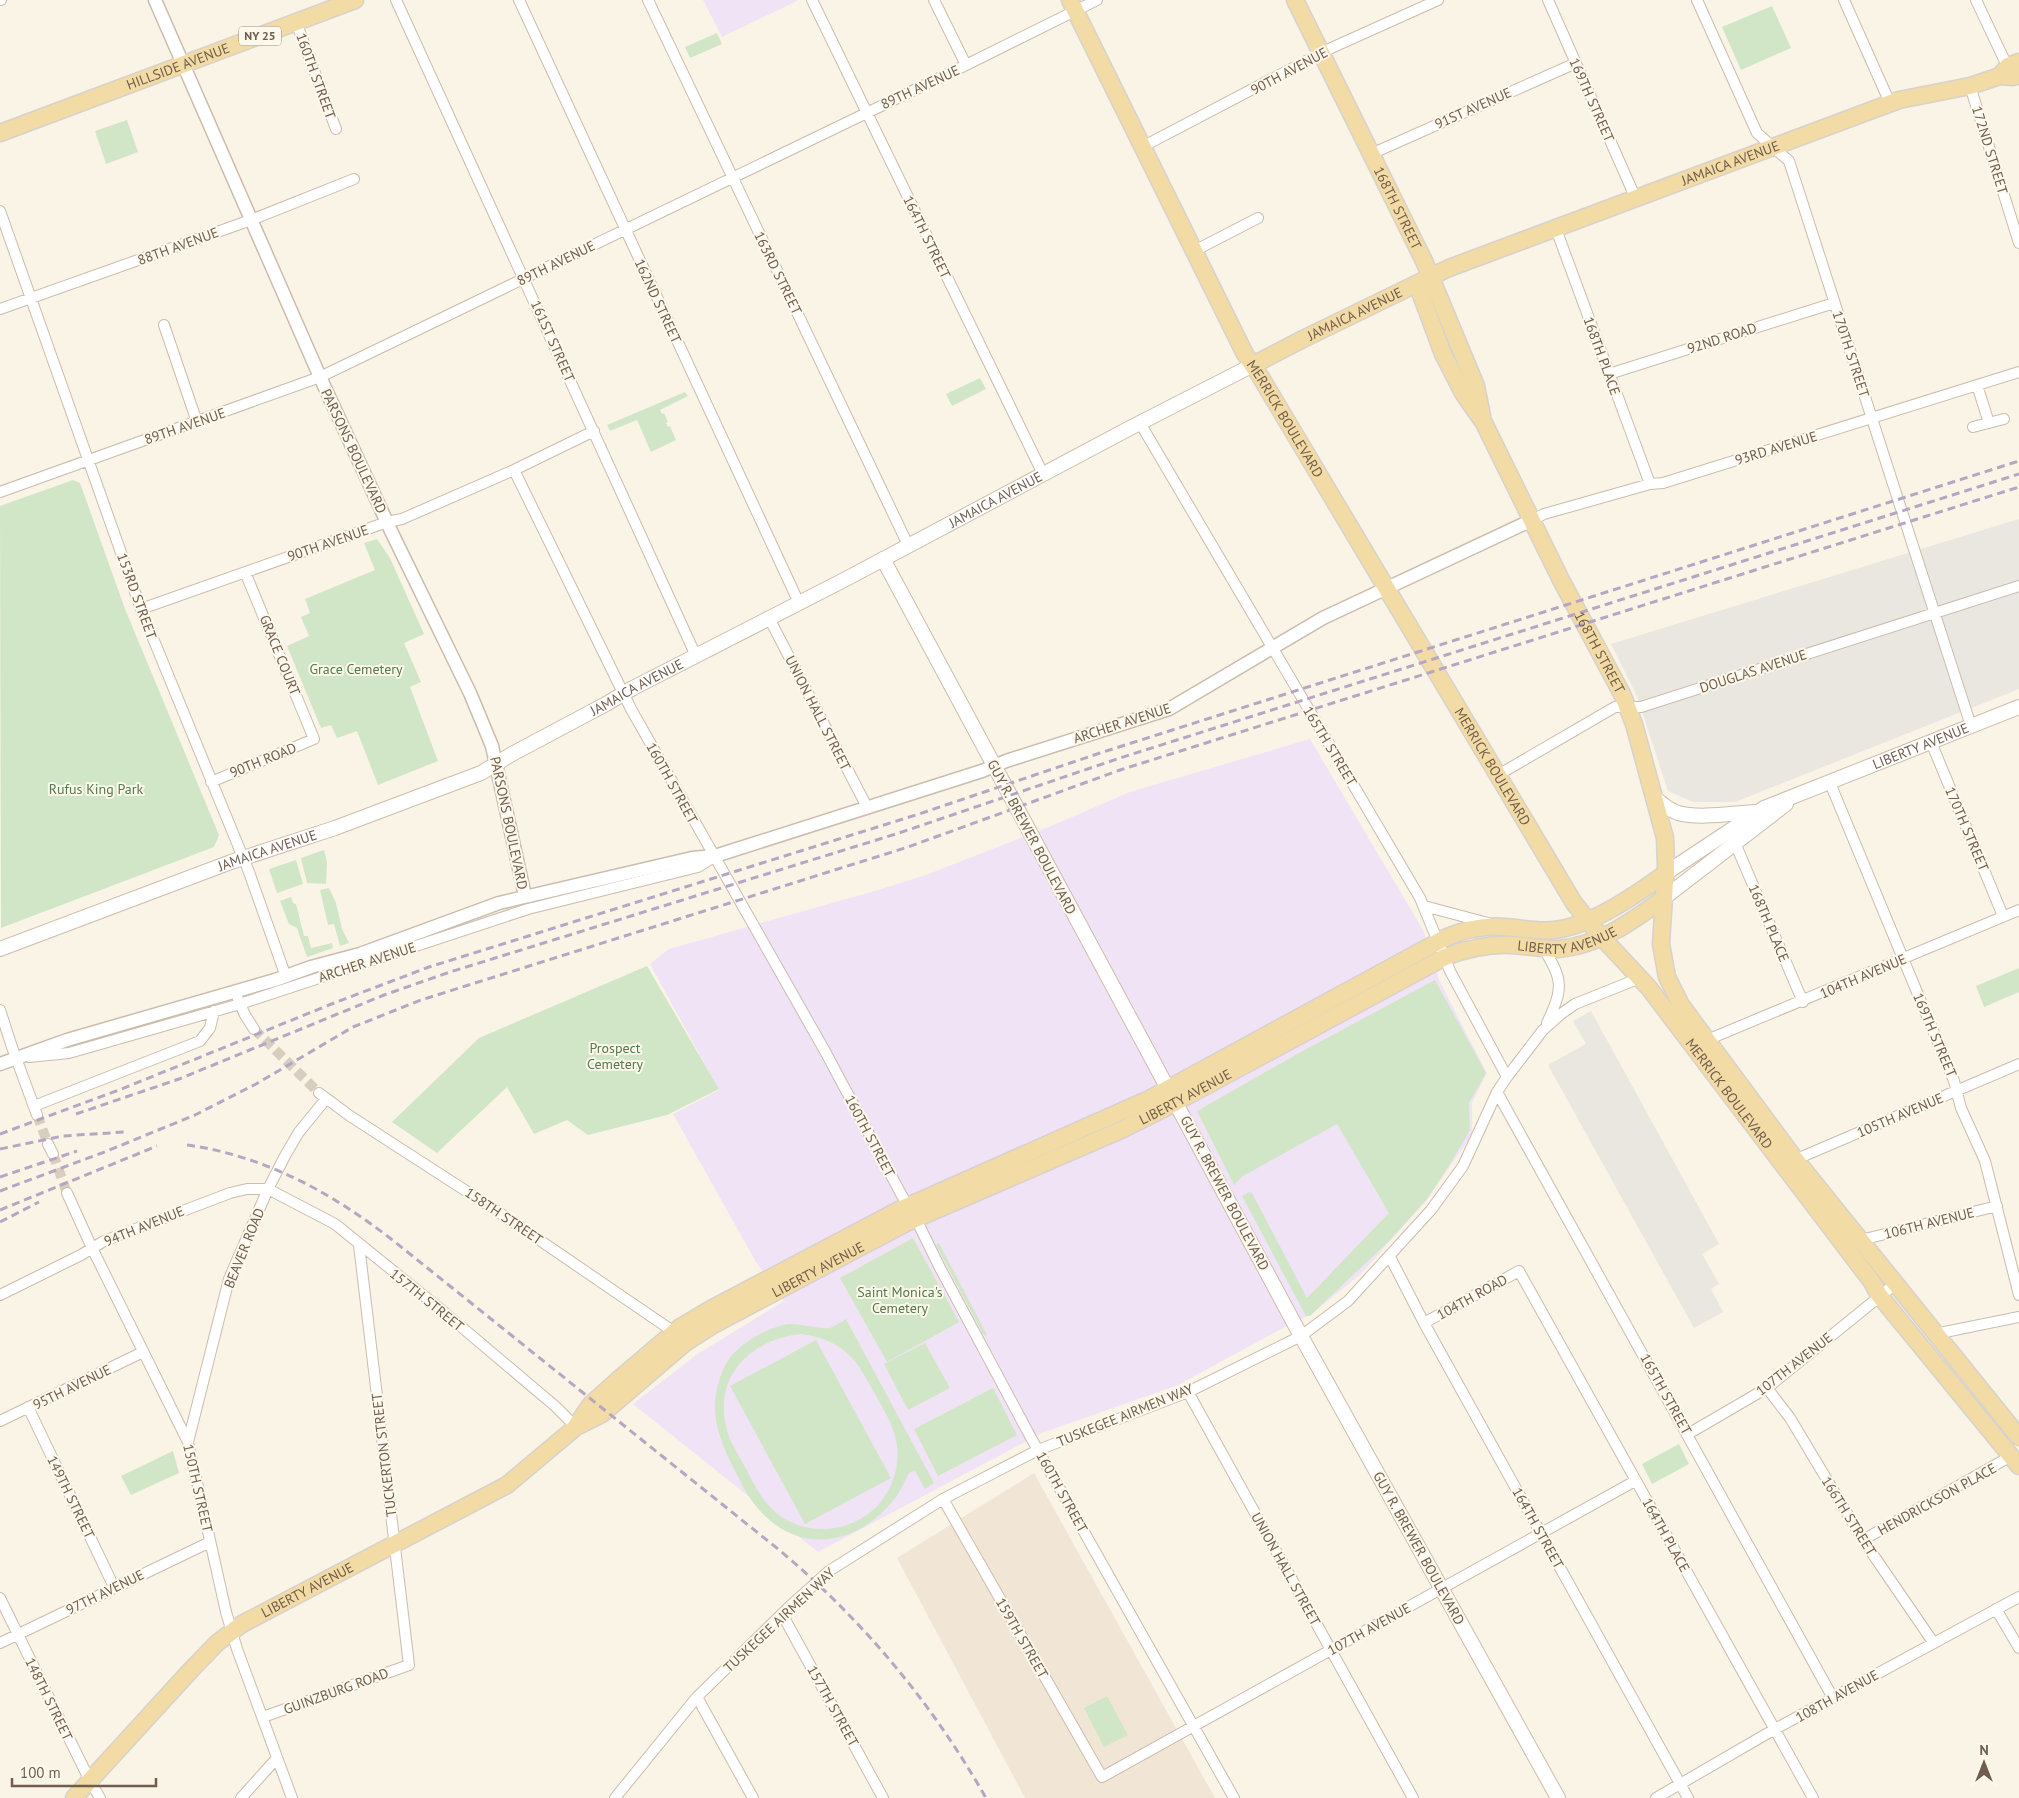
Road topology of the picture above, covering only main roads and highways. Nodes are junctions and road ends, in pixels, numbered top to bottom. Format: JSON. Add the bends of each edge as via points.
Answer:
{"nodes":[{"id":1,"x":356,"y":0,"type":"edge"},
{"id":2,"x":1295,"y":0,"type":"edge"},
{"id":3,"x":1072,"y":6,"type":"edge"},
{"id":4,"x":2012,"y":71,"type":"edge"},
{"id":5,"x":0,"y":133,"type":"edge"},
{"id":6,"x":1424,"y":280,"type":"junction"},
{"id":7,"x":1252,"y":366,"type":"junction"},
{"id":8,"x":1484,"y":423,"type":"junction"},
{"id":9,"x":883,"y":559,"type":"junction"},
{"id":10,"x":2019,"y":707,"type":"edge"},
{"id":11,"x":1795,"y":796,"type":"junction"},
{"id":12,"x":1655,"y":798,"type":"junction"},
{"id":13,"x":1758,"y":812,"type":"junction"},
{"id":14,"x":1666,"y":873,"type":"junction"},
{"id":15,"x":1664,"y":898,"type":"junction"},
{"id":16,"x":1587,"y":921,"type":"junction"},
{"id":17,"x":1602,"y":938,"type":"junction"},
{"id":18,"x":0,"y":949,"type":"edge"},
{"id":19,"x":1172,"y":1096,"type":"junction"},
{"id":20,"x":1788,"y":1162,"type":"junction"},
{"id":21,"x":2019,"y":1437,"type":"edge"},
{"id":22,"x":2015,"y":1461,"type":"edge"},
{"id":23,"x":74,"y":1798,"type":"edge"},
{"id":24,"x":1558,"y":1798,"type":"edge"}],
"edges":[{"from":1,"to":5,"type":"main road","name":"HILLSIDE AVENUE","number":"NY 25"},
{"from":2,"to":6,"type":"main road","name":"168TH STREET","via":[[1371,154]]},
{"from":3,"to":7,"type":"main road","name":"MERRICK BOULEVARD"},
{"from":4,"to":6,"type":"main road","name":"JAMAICA AVENUE","via":[[1970,86],[1890,103]]},
{"from":6,"to":7,"type":"main road","name":"JAMAICA AVENUE"},
{"from":6,"to":8,"type":"main road","name":"168TH STREET","via":[[1476,386]]},
{"from":6,"to":8,"type":"main road","name":"168TH STREET","via":[[1443,354],[1463,393]]},
{"from":7,"to":9,"type":"main road","name":"JAMAICA AVENUE"},
{"from":7,"to":16,"type":"main road","name":"MERRICK BOULEVARD"},
{"from":8,"to":12,"type":"main road","name":"168TH STREET","via":[[1561,580],[1628,706]]},
{"from":9,"to":18,"type":"main road","name":"JAMAICA AVENUE","via":[[623,694],[481,773]]},
{"from":9,"to":19,"type":"main road","name":"GUY R. BREWER BOULEVARD"},
{"from":10,"to":11,"type":"main road","name":"LIBERTY AVENUE"},
{"from":11,"to":13,"type":"main road","name":"LIBERTY AVENUE"},
{"from":11,"to":15,"type":"main road","name":"LIBERTY AVENUE"},
{"from":12,"to":13,"type":"main road","via":[[1680,813]]},
{"from":12,"to":14,"type":"main road","name":"168TH STREET","via":[[1665,838]]},
{"from":13,"to":14,"type":"main road","name":"LIBERTY AVENUE"},
{"from":14,"to":15,"type":"main road","name":"168TH STREET"},
{"from":14,"to":16,"type":"main road","name":"LIBERTY AVENUE"},
{"from":15,"to":17,"type":"main road","name":"LIBERTY AVENUE"},
{"from":15,"to":20,"type":"main road","name":"MERRICK BOULEVARD","via":[[1661,944],[1667,977],[1677,999]]},
{"from":16,"to":17,"type":"main road","name":"MERRICK BOULEVARD"},
{"from":16,"to":19,"type":"main road","name":"LIBERTY AVENUE","via":[[1546,931],[1502,927],[1468,931],[1438,941]]},
{"from":17,"to":19,"type":"main road","name":"LIBERTY AVENUE","via":[[1558,949],[1495,946],[1445,957]]},
{"from":17,"to":20,"type":"main road","name":"MERRICK BOULEVARD","via":[[1640,978]]},
{"from":19,"to":23,"type":"main road","name":"LIBERTY AVENUE","via":[[1125,1110],[716,1306],[602,1414],[576,1427],[507,1485],[242,1624],[217,1643]]},
{"from":19,"to":24,"type":"main road","name":"GUY R. BREWER BOULEVARD","via":[[1301,1336]]},
{"from":20,"to":21,"type":"main road","name":"MERRICK BOULEVARD","via":[[1861,1240]]},
{"from":20,"to":22,"type":"main road","name":"MERRICK BOULEVARD","via":[[1879,1295]]}]}
